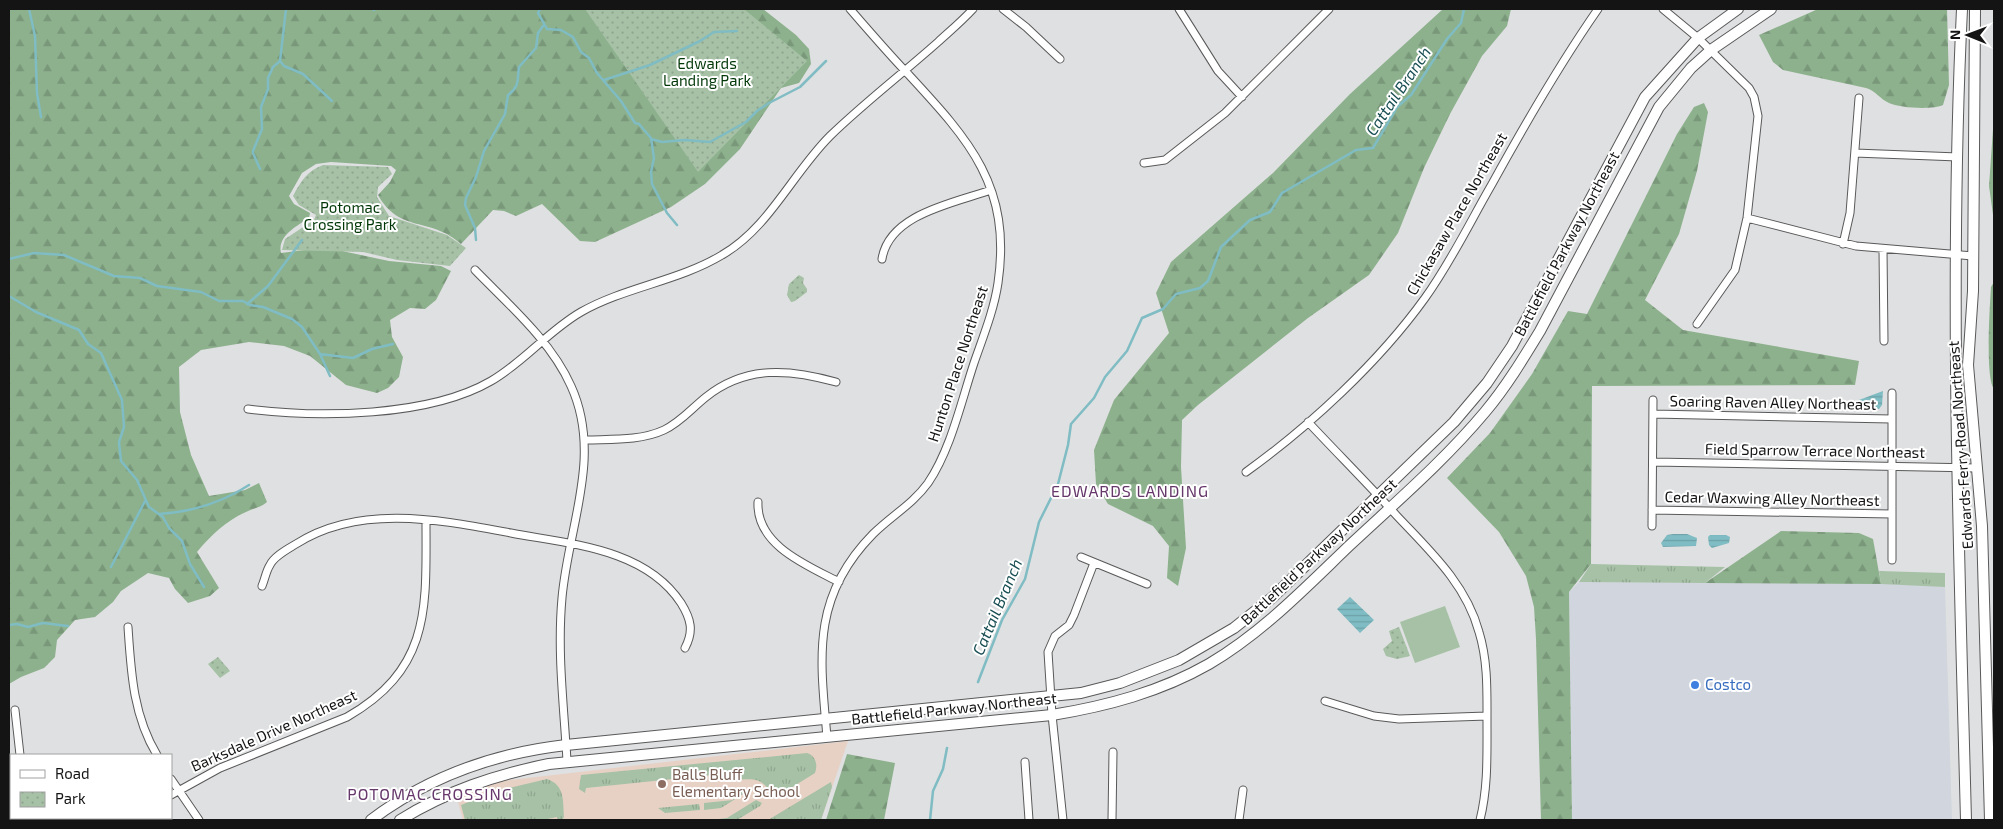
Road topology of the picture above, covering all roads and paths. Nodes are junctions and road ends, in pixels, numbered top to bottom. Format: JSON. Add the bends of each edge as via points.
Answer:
{"nodes":[{"id":1,"x":850,"y":9,"type":"edge"},
{"id":2,"x":973,"y":9,"type":"edge"},
{"id":3,"x":1003,"y":9,"type":"edge"},
{"id":4,"x":1179,"y":9,"type":"edge"},
{"id":5,"x":1328,"y":9,"type":"edge"},
{"id":6,"x":1598,"y":9,"type":"edge"},
{"id":7,"x":1663,"y":9,"type":"edge"},
{"id":8,"x":1738,"y":9,"type":"edge"},
{"id":9,"x":1771,"y":9,"type":"edge"},
{"id":10,"x":1962,"y":9,"type":"edge"},
{"id":11,"x":1976,"y":9,"type":"edge"},
{"id":12,"x":1981,"y":9,"type":"edge"},
{"id":13,"x":1975,"y":37,"type":"junction"},
{"id":14,"x":1698,"y":38,"type":"junction"},
{"id":15,"x":1710,"y":50,"type":"junction"},
{"id":16,"x":1060,"y":59,"type":"dead end"},
{"id":17,"x":905,"y":71,"type":"junction"},
{"id":18,"x":1242,"y":97,"type":"junction"},
{"id":19,"x":1859,"y":98,"type":"dead end"},
{"id":20,"x":1855,"y":152,"type":"junction"},
{"id":21,"x":1958,"y":156,"type":"junction"},
{"id":22,"x":1144,"y":163,"type":"dead end"},
{"id":23,"x":991,"y":190,"type":"junction"},
{"id":24,"x":1747,"y":218,"type":"junction"},
{"id":25,"x":1843,"y":244,"type":"junction"},
{"id":26,"x":1884,"y":249,"type":"junction"},
{"id":27,"x":1957,"y":254,"type":"junction"},
{"id":28,"x":1974,"y":256,"type":"junction"},
{"id":29,"x":882,"y":260,"type":"dead end"},
{"id":30,"x":475,"y":270,"type":"dead end"},
{"id":31,"x":1697,"y":324,"type":"dead end"},
{"id":32,"x":1884,"y":341,"type":"dead end"},
{"id":33,"x":542,"y":342,"type":"junction"},
{"id":34,"x":836,"y":382,"type":"dead end"},
{"id":35,"x":1892,"y":393,"type":"dead end"},
{"id":36,"x":1653,"y":400,"type":"dead end"},
{"id":37,"x":248,"y":408,"type":"dead end"},
{"id":38,"x":1653,"y":414,"type":"junction"},
{"id":39,"x":1892,"y":420,"type":"junction"},
{"id":40,"x":1308,"y":422,"type":"junction"},
{"id":41,"x":586,"y":440,"type":"junction"},
{"id":42,"x":1653,"y":462,"type":"junction"},
{"id":43,"x":1892,"y":466,"type":"junction"},
{"id":44,"x":1958,"y":468,"type":"junction"},
{"id":45,"x":1977,"y":468,"type":"junction"},
{"id":46,"x":1246,"y":472,"type":"dead end"},
{"id":47,"x":1378,"y":495,"type":"junction"},
{"id":48,"x":758,"y":502,"type":"dead end"},
{"id":49,"x":1390,"y":508,"type":"junction"},
{"id":50,"x":1652,"y":510,"type":"junction"},
{"id":51,"x":1892,"y":514,"type":"junction"},
{"id":52,"x":426,"y":520,"type":"junction"},
{"id":53,"x":1652,"y":526,"type":"dead end"},
{"id":54,"x":570,"y":544,"type":"junction"},
{"id":55,"x":1081,"y":557,"type":"dead end"},
{"id":56,"x":1892,"y":560,"type":"dead end"},
{"id":57,"x":1094,"y":563,"type":"junction"},
{"id":58,"x":838,"y":582,"type":"junction"},
{"id":59,"x":1147,"y":584,"type":"dead end"},
{"id":60,"x":262,"y":586,"type":"dead end"},
{"id":61,"x":128,"y":627,"type":"dead end"},
{"id":62,"x":685,"y":648,"type":"dead end"},
{"id":63,"x":1050,"y":698,"type":"junction"},
{"id":64,"x":1325,"y":701,"type":"dead end"},
{"id":65,"x":15,"y":710,"type":"dead end"},
{"id":66,"x":1052,"y":715,"type":"junction"},
{"id":67,"x":1487,"y":716,"type":"junction"},
{"id":68,"x":825,"y":720,"type":"junction"},
{"id":69,"x":827,"y":737,"type":"junction"},
{"id":70,"x":566,"y":745,"type":"junction"},
{"id":71,"x":1113,"y":752,"type":"dead end"},
{"id":72,"x":20,"y":754,"type":"edge"},
{"id":73,"x":157,"y":754,"type":"edge"},
{"id":74,"x":567,"y":762,"type":"junction"},
{"id":75,"x":1025,"y":762,"type":"dead end"},
{"id":76,"x":172,"y":781,"type":"edge"},
{"id":77,"x":178,"y":790,"type":"junction"},
{"id":78,"x":1243,"y":790,"type":"dead end"},
{"id":79,"x":172,"y":794,"type":"edge"},
{"id":80,"x":199,"y":820,"type":"edge"},
{"id":81,"x":371,"y":820,"type":"edge"},
{"id":82,"x":400,"y":820,"type":"edge"},
{"id":83,"x":1029,"y":820,"type":"edge"},
{"id":84,"x":1064,"y":820,"type":"edge"},
{"id":85,"x":1112,"y":820,"type":"edge"},
{"id":86,"x":1239,"y":820,"type":"edge"},
{"id":87,"x":1480,"y":820,"type":"edge"},
{"id":88,"x":1966,"y":820,"type":"edge"},
{"id":89,"x":1990,"y":820,"type":"edge"}],
"edges":[{"from":1,"to":17,"type":"street","name":"Hunton Place Northeast"},
{"from":2,"to":17,"type":"street"},
{"from":3,"to":16,"type":"street"},
{"from":4,"to":18,"type":"street","via":[[1218,71]]},
{"from":5,"to":18,"type":"street"},
{"from":6,"to":40,"type":"street","name":"Chickasaw Place Northeast","via":[[1542,94],[1426,297],[1387,345]]},
{"from":7,"to":14,"type":"street"},
{"from":8,"to":14,"type":"main road","name":"Battlefield Parkway Northeast"},
{"from":9,"to":15,"type":"main road","name":"Battlefield Parkway Northeast"},
{"from":10,"to":21,"type":"main road","name":"Edwards Ferry Road Northeast"},
{"from":11,"to":13,"type":"main road","name":"Edwards Ferry Road Northeast"},
{"from":12,"to":13,"type":"main road"},
{"from":13,"to":28,"type":"main road","name":"Edwards Ferry Road Northeast"},
{"from":14,"to":15,"type":"street"},
{"from":14,"to":47,"type":"main road","name":"Battlefield Parkway Northeast","via":[[1660,79],[1636,112],[1500,365],[1454,422]]},
{"from":15,"to":24,"type":"street","via":[[1748,88],[1757,106]]},
{"from":15,"to":49,"type":"main road","name":"Battlefield Parkway Northeast","via":[[1676,85],[1648,124],[1540,331],[1503,390],[1464,436]]},
{"from":17,"to":23,"type":"street","name":"Hunton Place Northeast","via":[[965,138]]},
{"from":17,"to":33,"type":"street","via":[[829,138],[765,219],[738,245],[706,264],[596,305],[565,322]]},
{"from":18,"to":22,"type":"street","via":[[1165,160]]},
{"from":19,"to":20,"type":"street"},
{"from":20,"to":21,"type":"street"},
{"from":20,"to":25,"type":"street","via":[[1850,213]]},
{"from":21,"to":27,"type":"main road","name":"Edwards Ferry Road Northeast"},
{"from":23,"to":29,"type":"street","via":[[915,218],[884,246]]},
{"from":23,"to":58,"type":"street","name":"Hunton Place Northeast","via":[[1001,244],[998,285],[943,454],[917,496],[860,548]]},
{"from":24,"to":25,"type":"street"},
{"from":24,"to":31,"type":"street","via":[[1735,270]]},
{"from":25,"to":26,"type":"street"},
{"from":26,"to":27,"type":"street"},
{"from":26,"to":32,"type":"street"},
{"from":27,"to":28,"type":"street"},
{"from":27,"to":44,"type":"main road","name":"Edwards Ferry Road Northeast"},
{"from":28,"to":45,"type":"main road","name":"Edwards Ferry Road Northeast","via":[[1968,365]]},
{"from":30,"to":33,"type":"street"},
{"from":33,"to":37,"type":"street","via":[[491,381],[433,403],[312,415]]},
{"from":33,"to":41,"type":"street","via":[[572,387]]},
{"from":34,"to":41,"type":"street","via":[[789,371],[762,372],[719,388],[678,422],[653,434],[639,438]]},
{"from":35,"to":39,"type":"street"},
{"from":36,"to":38,"type":"street"},
{"from":38,"to":39,"type":"street","name":"Soaring Raven Alley Northeast"},
{"from":38,"to":42,"type":"street"},
{"from":39,"to":43,"type":"street"},
{"from":40,"to":46,"type":"street","name":"Chickasaw Place Northeast"},
{"from":40,"to":47,"type":"street"},
{"from":41,"to":54,"type":"street","via":[[584,474]]},
{"from":42,"to":43,"type":"street","name":"Field Sparrow Terrace Northeast"},
{"from":42,"to":50,"type":"street"},
{"from":43,"to":44,"type":"street","name":"Field Sparrow Terrace Northeast"},
{"from":43,"to":51,"type":"street"},
{"from":44,"to":45,"type":"street","name":"Field Sparrow Terrace Northeast"},
{"from":44,"to":88,"type":"main road","name":"Edwards Ferry Road Northeast"},
{"from":45,"to":89,"type":"main road","name":"Edwards Ferry Road Northeast","via":[[1982,526]]},
{"from":47,"to":49,"type":"street"},
{"from":47,"to":63,"type":"main road","name":"Battlefield Parkway Northeast","via":[[1273,596],[1215,641],[1129,680]]},
{"from":48,"to":58,"type":"street","via":[[759,521],[776,542],[802,563]]},
{"from":49,"to":66,"type":"main road","name":"Battlefield Parkway Northeast","via":[[1263,627],[1227,653],[1134,697]]},
{"from":49,"to":67,"type":"street","via":[[1445,566],[1466,598],[1484,650]]},
{"from":50,"to":51,"type":"street","name":"Cedar Waxwing Alley Northeast"},
{"from":50,"to":53,"type":"street"},
{"from":51,"to":56,"type":"street"},
{"from":52,"to":54,"type":"street"},
{"from":52,"to":60,"type":"street","via":[[371,519],[317,532],[270,563]]},
{"from":52,"to":77,"type":"street","name":"Barksdale Drive Northeast","via":[[426,590],[422,624],[408,659],[388,687],[347,716],[220,768]]},
{"from":54,"to":62,"type":"street","via":[[625,558],[648,570],[667,586],[691,622],[691,637]]},
{"from":54,"to":70,"type":"street","via":[[560,632]]},
{"from":55,"to":57,"type":"street"},
{"from":57,"to":59,"type":"street"},
{"from":57,"to":63,"type":"street","via":[[1069,625],[1055,636],[1048,652]]},
{"from":58,"to":68,"type":"street","name":"Hunton Place Northeast","via":[[828,607],[821,645]]},
{"from":61,"to":73,"type":"street","via":[[138,714]]},
{"from":63,"to":66,"type":"street"},
{"from":63,"to":68,"type":"main road","name":"Battlefield Parkway Northeast"},
{"from":64,"to":67,"type":"street","via":[[1374,716],[1398,719]]},
{"from":65,"to":72,"type":"street"},
{"from":66,"to":69,"type":"main road","name":"Battlefield Parkway Northeast"},
{"from":66,"to":84,"type":"street"},
{"from":67,"to":87,"type":"street","via":[[1486,789]]},
{"from":68,"to":69,"type":"street","name":"Hunton Place Northeast"},
{"from":68,"to":70,"type":"main road","name":"Battlefield Parkway Northeast"},
{"from":69,"to":74,"type":"main road","name":"Battlefield Parkway Northeast"},
{"from":70,"to":74,"type":"street"},
{"from":70,"to":81,"type":"main road","name":"Battlefield Parkway Northeast","via":[[523,751],[460,770],[402,799]]},
{"from":71,"to":85,"type":"street"},
{"from":74,"to":82,"type":"main road","name":"Battlefield Parkway Northeast","via":[[517,770],[480,781]]},
{"from":75,"to":83,"type":"street"},
{"from":76,"to":77,"type":"street"},
{"from":77,"to":79,"type":"street","name":"Barksdale Drive Northeast"},
{"from":77,"to":80,"type":"street"},
{"from":78,"to":86,"type":"street"}]}
